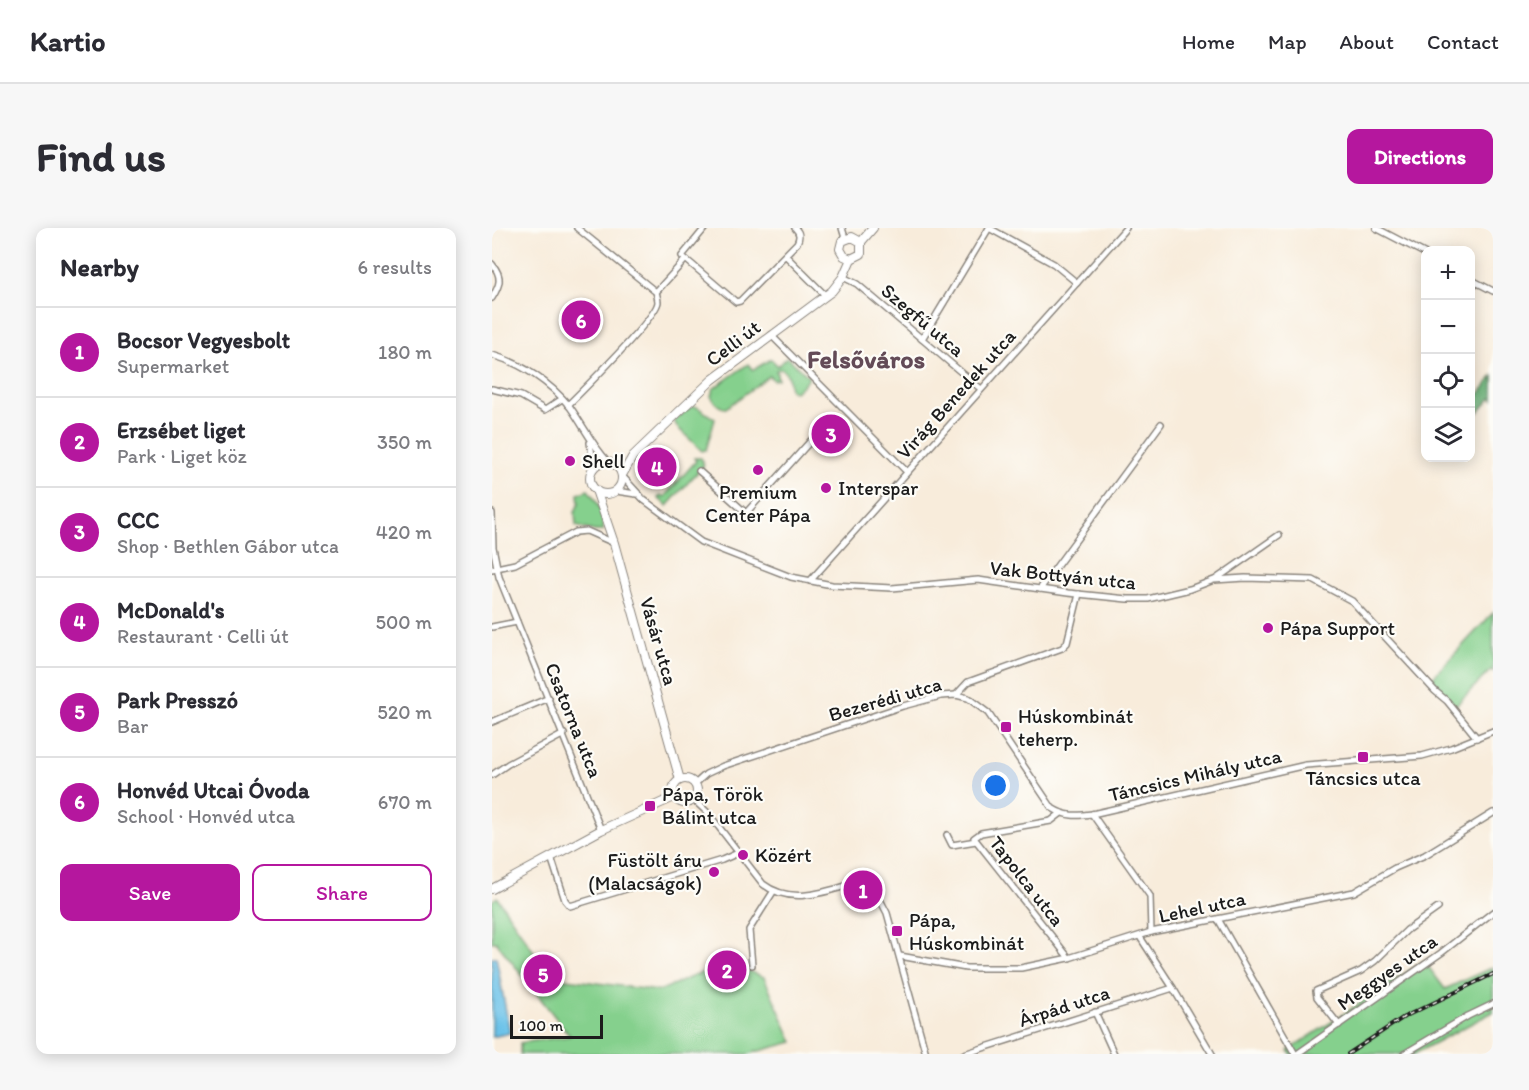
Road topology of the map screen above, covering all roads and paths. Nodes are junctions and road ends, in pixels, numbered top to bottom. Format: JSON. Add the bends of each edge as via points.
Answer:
{"nodes":[{"id":1,"x":577,"y":228,"type":"edge"},
{"id":2,"x":705,"y":228,"type":"edge"},
{"id":3,"x":795,"y":228,"type":"edge"},
{"id":4,"x":842,"y":228,"type":"edge"},
{"id":5,"x":873,"y":228,"type":"edge"},
{"id":6,"x":989,"y":228,"type":"edge"},
{"id":7,"x":1126,"y":228,"type":"edge"},
{"id":8,"x":1376,"y":228,"type":"edge"},
{"id":9,"x":845,"y":238,"type":"junction"},
{"id":10,"x":861,"y":242,"type":"junction"},
{"id":11,"x":1421,"y":252,"type":"edge"},
{"id":12,"x":786,"y":256,"type":"junction"},
{"id":13,"x":851,"y":259,"type":"junction"},
{"id":14,"x":685,"y":260,"type":"junction"},
{"id":15,"x":492,"y":264,"type":"edge"},
{"id":16,"x":843,"y":277,"type":"junction"},
{"id":17,"x":1475,"y":282,"type":"edge"},
{"id":18,"x":1077,"y":283,"type":"junction"},
{"id":19,"x":1493,"y":291,"type":"edge"},
{"id":20,"x":656,"y":292,"type":"junction"},
{"id":21,"x":825,"y":296,"type":"junction"},
{"id":22,"x":492,"y":298,"type":"edge"},
{"id":23,"x":771,"y":335,"type":"junction"},
{"id":24,"x":922,"y":339,"type":"junction"},
{"id":25,"x":492,"y":355,"type":"edge"},
{"id":26,"x":492,"y":388,"type":"edge"},
{"id":27,"x":981,"y":389,"type":"junction"},
{"id":28,"x":562,"y":399,"type":"junction"},
{"id":29,"x":568,"y":405,"type":"junction"},
{"id":30,"x":832,"y":417,"type":"dead end"},
{"id":31,"x":1161,"y":424,"type":"dead end"},
{"id":32,"x":589,"y":438,"type":"junction"},
{"id":33,"x":633,"y":456,"type":"junction"},
{"id":34,"x":610,"y":462,"type":"junction"},
{"id":35,"x":592,"y":470,"type":"junction"},
{"id":36,"x":699,"y":471,"type":"dead end"},
{"id":37,"x":906,"y":471,"type":"junction"},
{"id":38,"x":622,"y":476,"type":"junction"},
{"id":39,"x":596,"y":490,"type":"junction"},
{"id":40,"x":614,"y":492,"type":"junction"},
{"id":41,"x":638,"y":494,"type":"junction"},
{"id":42,"x":604,"y":512,"type":"junction"},
{"id":43,"x":492,"y":513,"type":"edge"},
{"id":44,"x":1279,"y":535,"type":"dead end"},
{"id":45,"x":614,"y":543,"type":"junction"},
{"id":46,"x":493,"y":547,"type":"edge"},
{"id":47,"x":495,"y":569,"type":"edge"},
{"id":48,"x":1214,"y":580,"type":"junction"},
{"id":49,"x":810,"y":581,"type":"junction"},
{"id":50,"x":1040,"y":589,"type":"junction"},
{"id":51,"x":1079,"y":594,"type":"junction"},
{"id":52,"x":517,"y":622,"type":"junction"},
{"id":53,"x":492,"y":627,"type":"edge"},
{"id":54,"x":956,"y":695,"type":"junction"},
{"id":55,"x":549,"y":698,"type":"junction"},
{"id":56,"x":492,"y":722,"type":"edge"},
{"id":57,"x":1493,"y":731,"type":"edge"},
{"id":58,"x":564,"y":735,"type":"junction"},
{"id":59,"x":1477,"y":738,"type":"junction"},
{"id":60,"x":492,"y":776,"type":"edge"},
{"id":61,"x":680,"y":780,"type":"junction"},
{"id":62,"x":695,"y":784,"type":"junction"},
{"id":63,"x":674,"y":797,"type":"junction"},
{"id":64,"x":694,"y":800,"type":"junction"},
{"id":65,"x":1493,"y":813,"type":"edge"},
{"id":66,"x":1060,"y":814,"type":"junction"},
{"id":67,"x":1092,"y":814,"type":"junction"},
{"id":68,"x":601,"y":830,"type":"junction"},
{"id":69,"x":947,"y":834,"type":"dead end"},
{"id":70,"x":976,"y":841,"type":"junction"},
{"id":71,"x":738,"y":853,"type":"junction"},
{"id":72,"x":551,"y":857,"type":"junction"},
{"id":73,"x":494,"y":888,"type":"edge"},
{"id":74,"x":773,"y":892,"type":"junction"},
{"id":75,"x":1438,"y":908,"type":"dead end"},
{"id":76,"x":1493,"y":912,"type":"edge"},
{"id":77,"x":1218,"y":919,"type":"junction"},
{"id":78,"x":1151,"y":932,"type":"junction"},
{"id":79,"x":1140,"y":937,"type":"junction"},
{"id":80,"x":900,"y":956,"type":"junction"},
{"id":81,"x":1069,"y":958,"type":"junction"},
{"id":82,"x":752,"y":965,"type":"dead end"},
{"id":83,"x":1173,"y":988,"type":"junction"},
{"id":84,"x":1493,"y":1004,"type":"edge"},
{"id":85,"x":1095,"y":1012,"type":"junction"},
{"id":86,"x":1339,"y":1025,"type":"junction"},
{"id":87,"x":926,"y":1054,"type":"edge"},
{"id":88,"x":964,"y":1054,"type":"edge"},
{"id":89,"x":1113,"y":1054,"type":"edge"},
{"id":90,"x":1212,"y":1054,"type":"edge"},
{"id":91,"x":1296,"y":1054,"type":"edge"},
{"id":92,"x":1404,"y":1054,"type":"edge"}],
"edges":[{"from":1,"to":20,"type":"street"},
{"from":2,"to":14,"type":"street","via":[[682,256]]},
{"from":3,"to":12,"type":"street","via":[[800,239]]},
{"from":4,"to":9,"type":"street"},
{"from":5,"to":10,"type":"street","name":"Celli út"},
{"from":6,"to":18,"type":"street","via":[[1054,264]]},
{"from":6,"to":24,"type":"street"},
{"from":7,"to":18,"type":"street","name":"Virág Benedek utca"},
{"from":8,"to":11,"type":"street"},
{"from":9,"to":10,"type":"street"},
{"from":9,"to":13,"type":"street","via":[[840,245],[841,253]]},
{"from":10,"to":13,"type":"street","name":"Celli út","via":[[861,254]]},
{"from":12,"to":14,"type":"street","via":[[736,302]]},
{"from":12,"to":21,"type":"street"},
{"from":13,"to":16,"type":"street","name":"Celli út"},
{"from":14,"to":20,"type":"street"},
{"from":15,"to":22,"type":"street","via":[[500,280]]},
{"from":16,"to":21,"type":"street","name":"Celli út"},
{"from":16,"to":24,"type":"street","name":"Szegfű utca","via":[[857,284]]},
{"from":17,"to":19,"type":"street"},
{"from":18,"to":27,"type":"street","name":"Virág Benedek utca"},
{"from":20,"to":29,"type":"street","via":[[655,309],[626,346]]},
{"from":21,"to":23,"type":"street","name":"Celli út"},
{"from":23,"to":33,"type":"street","name":"Celli út","via":[[712,380]]},
{"from":23,"to":37,"type":"street"},
{"from":24,"to":27,"type":"street","name":"Szegfű utca"},
{"from":25,"to":28,"type":"street","via":[[544,381]]},
{"from":26,"to":28,"type":"street","via":[[521,396],[545,411]]},
{"from":27,"to":37,"type":"street","name":"Virág Benedek utca"},
{"from":28,"to":29,"type":"street"},
{"from":29,"to":32,"type":"street"},
{"from":30,"to":36,"type":"street","via":[[746,513]]},
{"from":31,"to":50,"type":"street"},
{"from":32,"to":34,"type":"street"},
{"from":32,"to":35,"type":"street"},
{"from":33,"to":34,"type":"street","name":"Celli út"},
{"from":33,"to":38,"type":"street","name":"Celli út"},
{"from":34,"to":35,"type":"street"},
{"from":34,"to":38,"type":"street"},
{"from":35,"to":39,"type":"street","via":[[590,478]]},
{"from":37,"to":49,"type":"street","name":"Virág Benedek utca"},
{"from":38,"to":40,"type":"street"},
{"from":38,"to":41,"type":"street","name":"Vak Bottyán utca"},
{"from":39,"to":40,"type":"street"},
{"from":39,"to":42,"type":"street","name":"Vásár utca"},
{"from":40,"to":41,"type":"street"},
{"from":40,"to":42,"type":"street"},
{"from":41,"to":49,"type":"street","name":"Vak Bottyán utca","via":[[701,542]]},
{"from":42,"to":45,"type":"street","name":"Vásár utca"},
{"from":43,"to":46,"type":"street","name":"Csatorna utca"},
{"from":44,"to":48,"type":"street"},
{"from":45,"to":47,"type":"street","via":[[587,531],[576,532],[515,564]]},
{"from":45,"to":61,"type":"street","name":"Vásár utca"},
{"from":46,"to":47,"type":"street","name":"Csatorna utca"},
{"from":47,"to":52,"type":"street","name":"Csatorna utca"},
{"from":48,"to":51,"type":"street","name":"Vak Bottyán utca","via":[[1148,599]]},
{"from":48,"to":59,"type":"street","name":"Vak Bottyán utca","via":[[1313,580],[1329,587],[1352,601]]},
{"from":49,"to":50,"type":"street","name":"Vak Bottyán utca","via":[[892,588],[978,580]]},
{"from":50,"to":51,"type":"street","name":"Vak Bottyán utca"},
{"from":51,"to":54,"type":"street","name":"Bezerédi utca","via":[[1067,643],[1062,648],[968,682]]},
{"from":52,"to":53,"type":"street"},
{"from":52,"to":55,"type":"street","name":"Csatorna utca"},
{"from":54,"to":62,"type":"street","name":"Bezerédi utca","via":[[903,706],[735,763],[706,774]]},
{"from":54,"to":66,"type":"street","via":[[968,698],[988,713],[1052,808]]},
{"from":55,"to":56,"type":"street"},
{"from":55,"to":58,"type":"street","name":"Csatorna utca"},
{"from":57,"to":59,"type":"street","name":"Táncsics Mihály utca"},
{"from":58,"to":60,"type":"street"},
{"from":58,"to":68,"type":"street","name":"Csatorna utca"},
{"from":59,"to":67,"type":"street","name":"Táncsics Mihály utca","via":[[1422,756],[1306,765]]},
{"from":61,"to":62,"type":"street"},
{"from":61,"to":63,"type":"street","via":[[673,789]]},
{"from":62,"to":64,"type":"street"},
{"from":63,"to":64,"type":"street","via":[[683,803]]},
{"from":63,"to":68,"type":"street"},
{"from":64,"to":71,"type":"street"},
{"from":65,"to":77,"type":"street","name":"Lehel utca","via":[[1354,892]]},
{"from":66,"to":67,"type":"street","name":"Táncsics Mihály utca"},
{"from":66,"to":70,"type":"street","name":"Tapolca utca","via":[[1051,821],[981,833],[974,838]]},
{"from":67,"to":78,"type":"street","via":[[1149,896]]},
{"from":68,"to":72,"type":"street"},
{"from":69,"to":70,"type":"street","via":[[952,845]]},
{"from":70,"to":81,"type":"street","name":"Tapolca utca"},
{"from":71,"to":72,"type":"street","via":[[570,906]]},
{"from":71,"to":74,"type":"street"},
{"from":72,"to":73,"type":"street"},
{"from":74,"to":80,"type":"street","via":[[801,896],[859,882],[869,885],[887,913]]},
{"from":74,"to":82,"type":"street","via":[[749,930]]},
{"from":75,"to":86,"type":"street","via":[[1407,930],[1376,961],[1316,991]]},
{"from":76,"to":86,"type":"street","name":"Meggyes utca"},
{"from":77,"to":78,"type":"street","name":"Lehel utca"},
{"from":77,"to":91,"type":"street"},
{"from":78,"to":79,"type":"street","name":"Lehel utca"},
{"from":79,"to":81,"type":"street","name":"Lehel utca"},
{"from":79,"to":83,"type":"street"},
{"from":80,"to":81,"type":"street","name":"Lehel utca","via":[[992,969],[1021,968]]},
{"from":80,"to":87,"type":"street"},
{"from":83,"to":85,"type":"street","name":"Árpád utca"},
{"from":83,"to":90,"type":"street"},
{"from":84,"to":92,"type":"street"},
{"from":85,"to":88,"type":"street","name":"Árpád utca"},
{"from":85,"to":89,"type":"street"},
{"from":86,"to":91,"type":"street","name":"Meggyes utca"}]}
